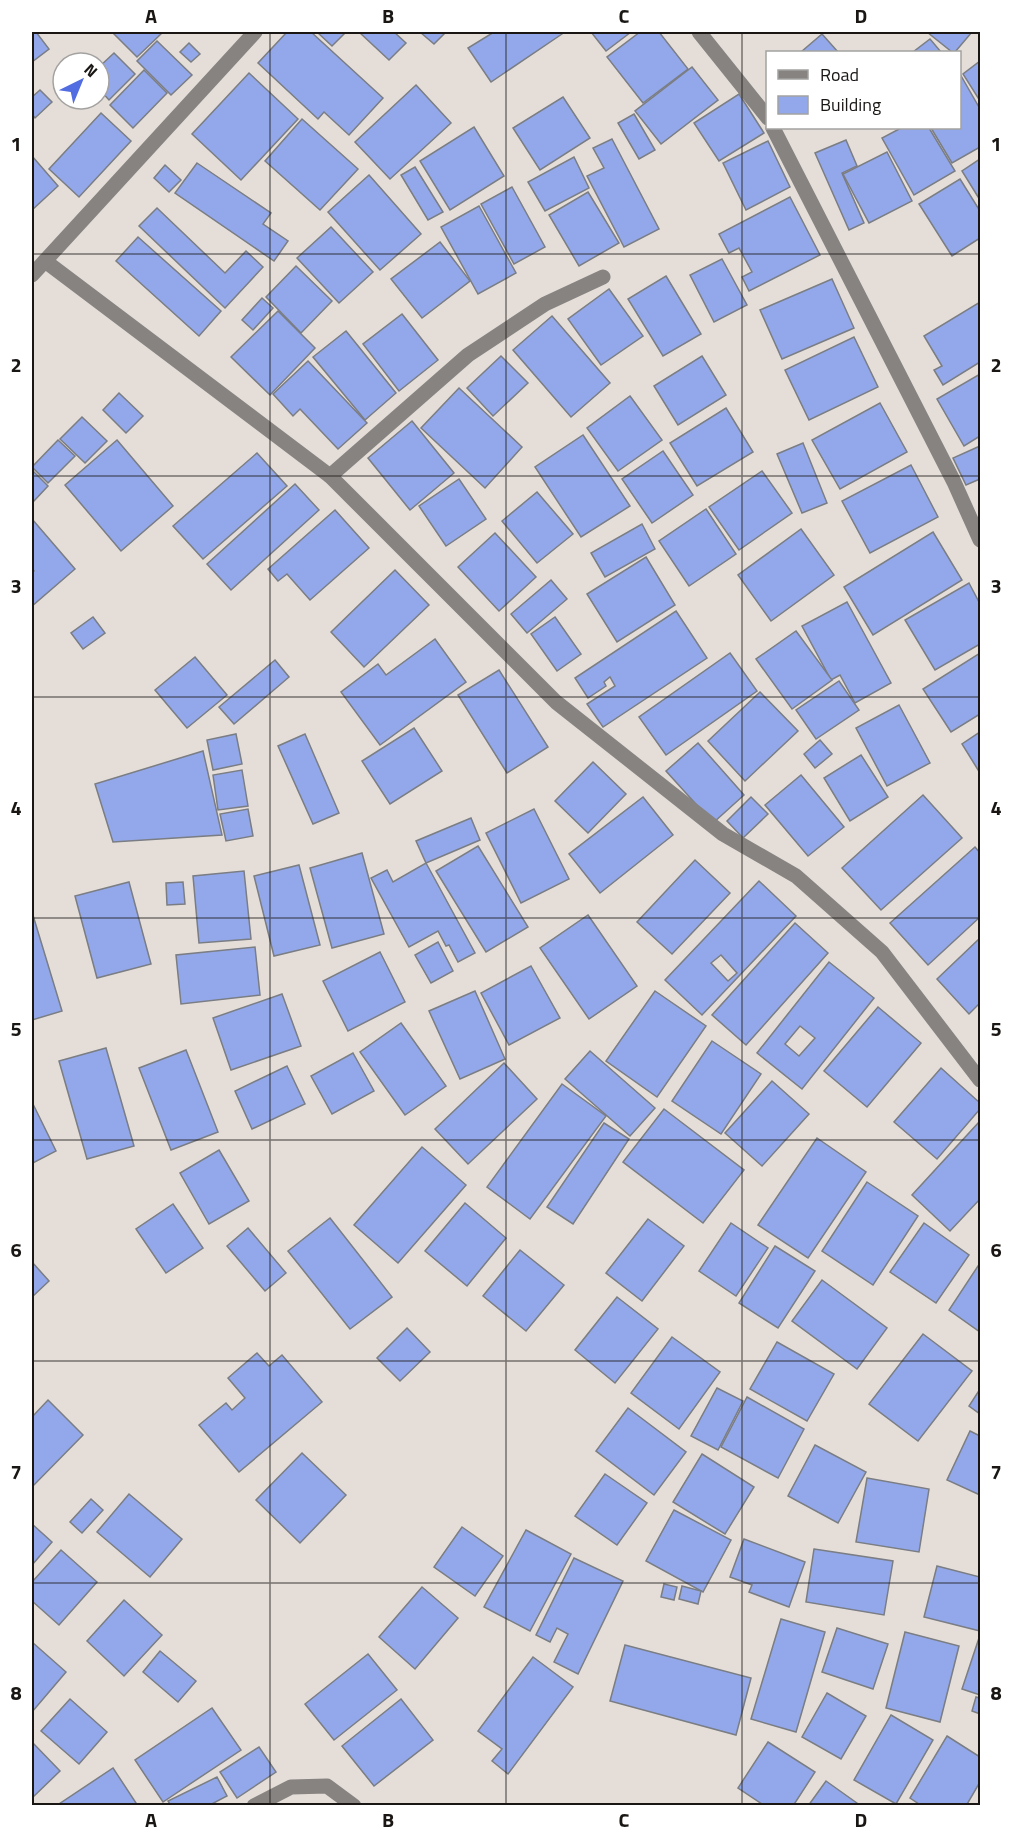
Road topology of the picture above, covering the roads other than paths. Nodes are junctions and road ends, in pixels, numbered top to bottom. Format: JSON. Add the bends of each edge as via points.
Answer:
{"nodes":[{"id":1,"x":255,"y":32,"type":"edge"},
{"id":2,"x":699,"y":32,"type":"edge"},
{"id":3,"x":766,"y":116,"type":"edge"},
{"id":4,"x":774,"y":129,"type":"edge"},
{"id":5,"x":45,"y":261,"type":"junction"},
{"id":6,"x":32,"y":275,"type":"edge"},
{"id":7,"x":603,"y":277,"type":"dead end"},
{"id":8,"x":330,"y":476,"type":"junction"},
{"id":9,"x":981,"y":540,"type":"edge"},
{"id":10,"x":981,"y":1080,"type":"edge"},
{"id":11,"x":254,"y":1806,"type":"edge"},
{"id":12,"x":354,"y":1806,"type":"edge"}],
"edges":[{"from":1,"to":5,"type":"street"},
{"from":2,"to":3,"type":"street"},
{"from":4,"to":9,"type":"street"},
{"from":5,"to":6,"type":"street"},
{"from":5,"to":8,"type":"street"},
{"from":7,"to":8,"type":"street","via":[[545,304],[468,355]]},
{"from":8,"to":10,"type":"street","via":[[556,702],[723,834],[796,876],[882,952]]},
{"from":11,"to":12,"type":"street","via":[[291,1787],[327,1786]]}]}
